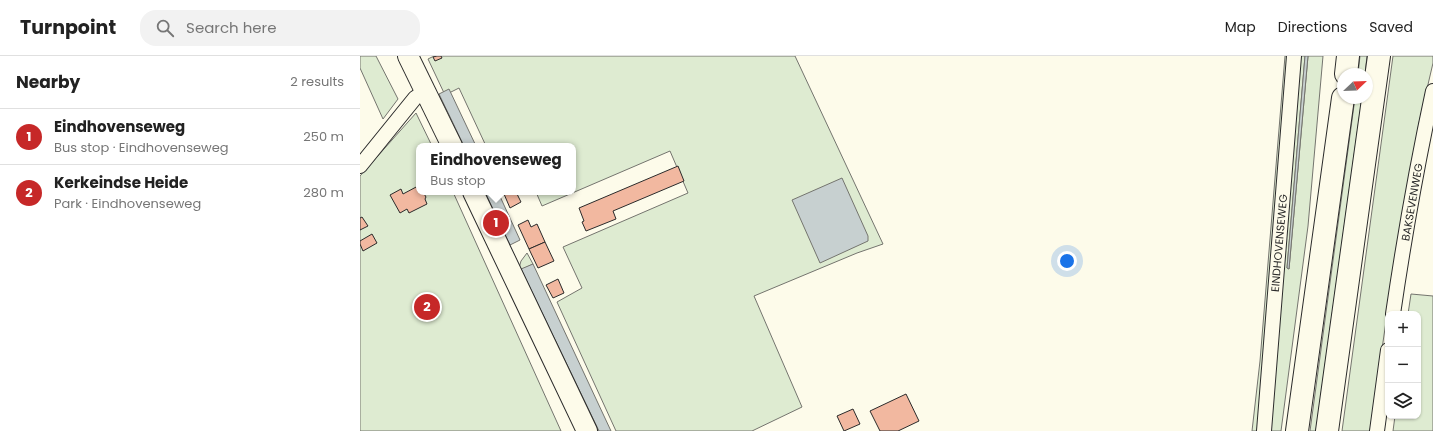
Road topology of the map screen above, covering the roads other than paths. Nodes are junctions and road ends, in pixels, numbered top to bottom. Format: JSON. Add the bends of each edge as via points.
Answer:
{"nodes":[{"id":1,"x":408,"y":56,"type":"edge"},
{"id":2,"x":1294,"y":56,"type":"edge"},
{"id":3,"x":1348,"y":56,"type":"edge"},
{"id":4,"x":1379,"y":56,"type":"edge"},
{"id":5,"x":1347,"y":68,"type":"edge"},
{"id":6,"x":1433,"y":91,"type":"edge"},
{"id":7,"x":420,"y":94,"type":"junction"},
{"id":8,"x":1342,"y":104,"type":"edge"},
{"id":9,"x":450,"y":143,"type":"edge"},
{"id":10,"x":360,"y":166,"type":"edge"},
{"id":11,"x":474,"y":195,"type":"edge"},
{"id":12,"x":1393,"y":311,"type":"edge"},
{"id":13,"x":1385,"y":372,"type":"edge"},
{"id":14,"x":587,"y":431,"type":"edge"},
{"id":15,"x":1264,"y":431,"type":"edge"},
{"id":16,"x":1297,"y":431,"type":"edge"},
{"id":17,"x":1327,"y":431,"type":"edge"},
{"id":18,"x":1377,"y":431,"type":"edge"}],
"edges":[{"from":1,"to":7,"type":"street"},
{"from":2,"to":15,"type":"street","name":"EINDHOVENSEWEG"},
{"from":3,"to":5,"type":"highway"},
{"from":4,"to":17,"type":"highway"},
{"from":6,"to":12,"type":"street","name":"BAKSEVENWEG"},
{"from":7,"to":9,"type":"street"},
{"from":7,"to":10,"type":"street"},
{"from":8,"to":16,"type":"highway"},
{"from":11,"to":14,"type":"street"},
{"from":13,"to":18,"type":"street"}]}
